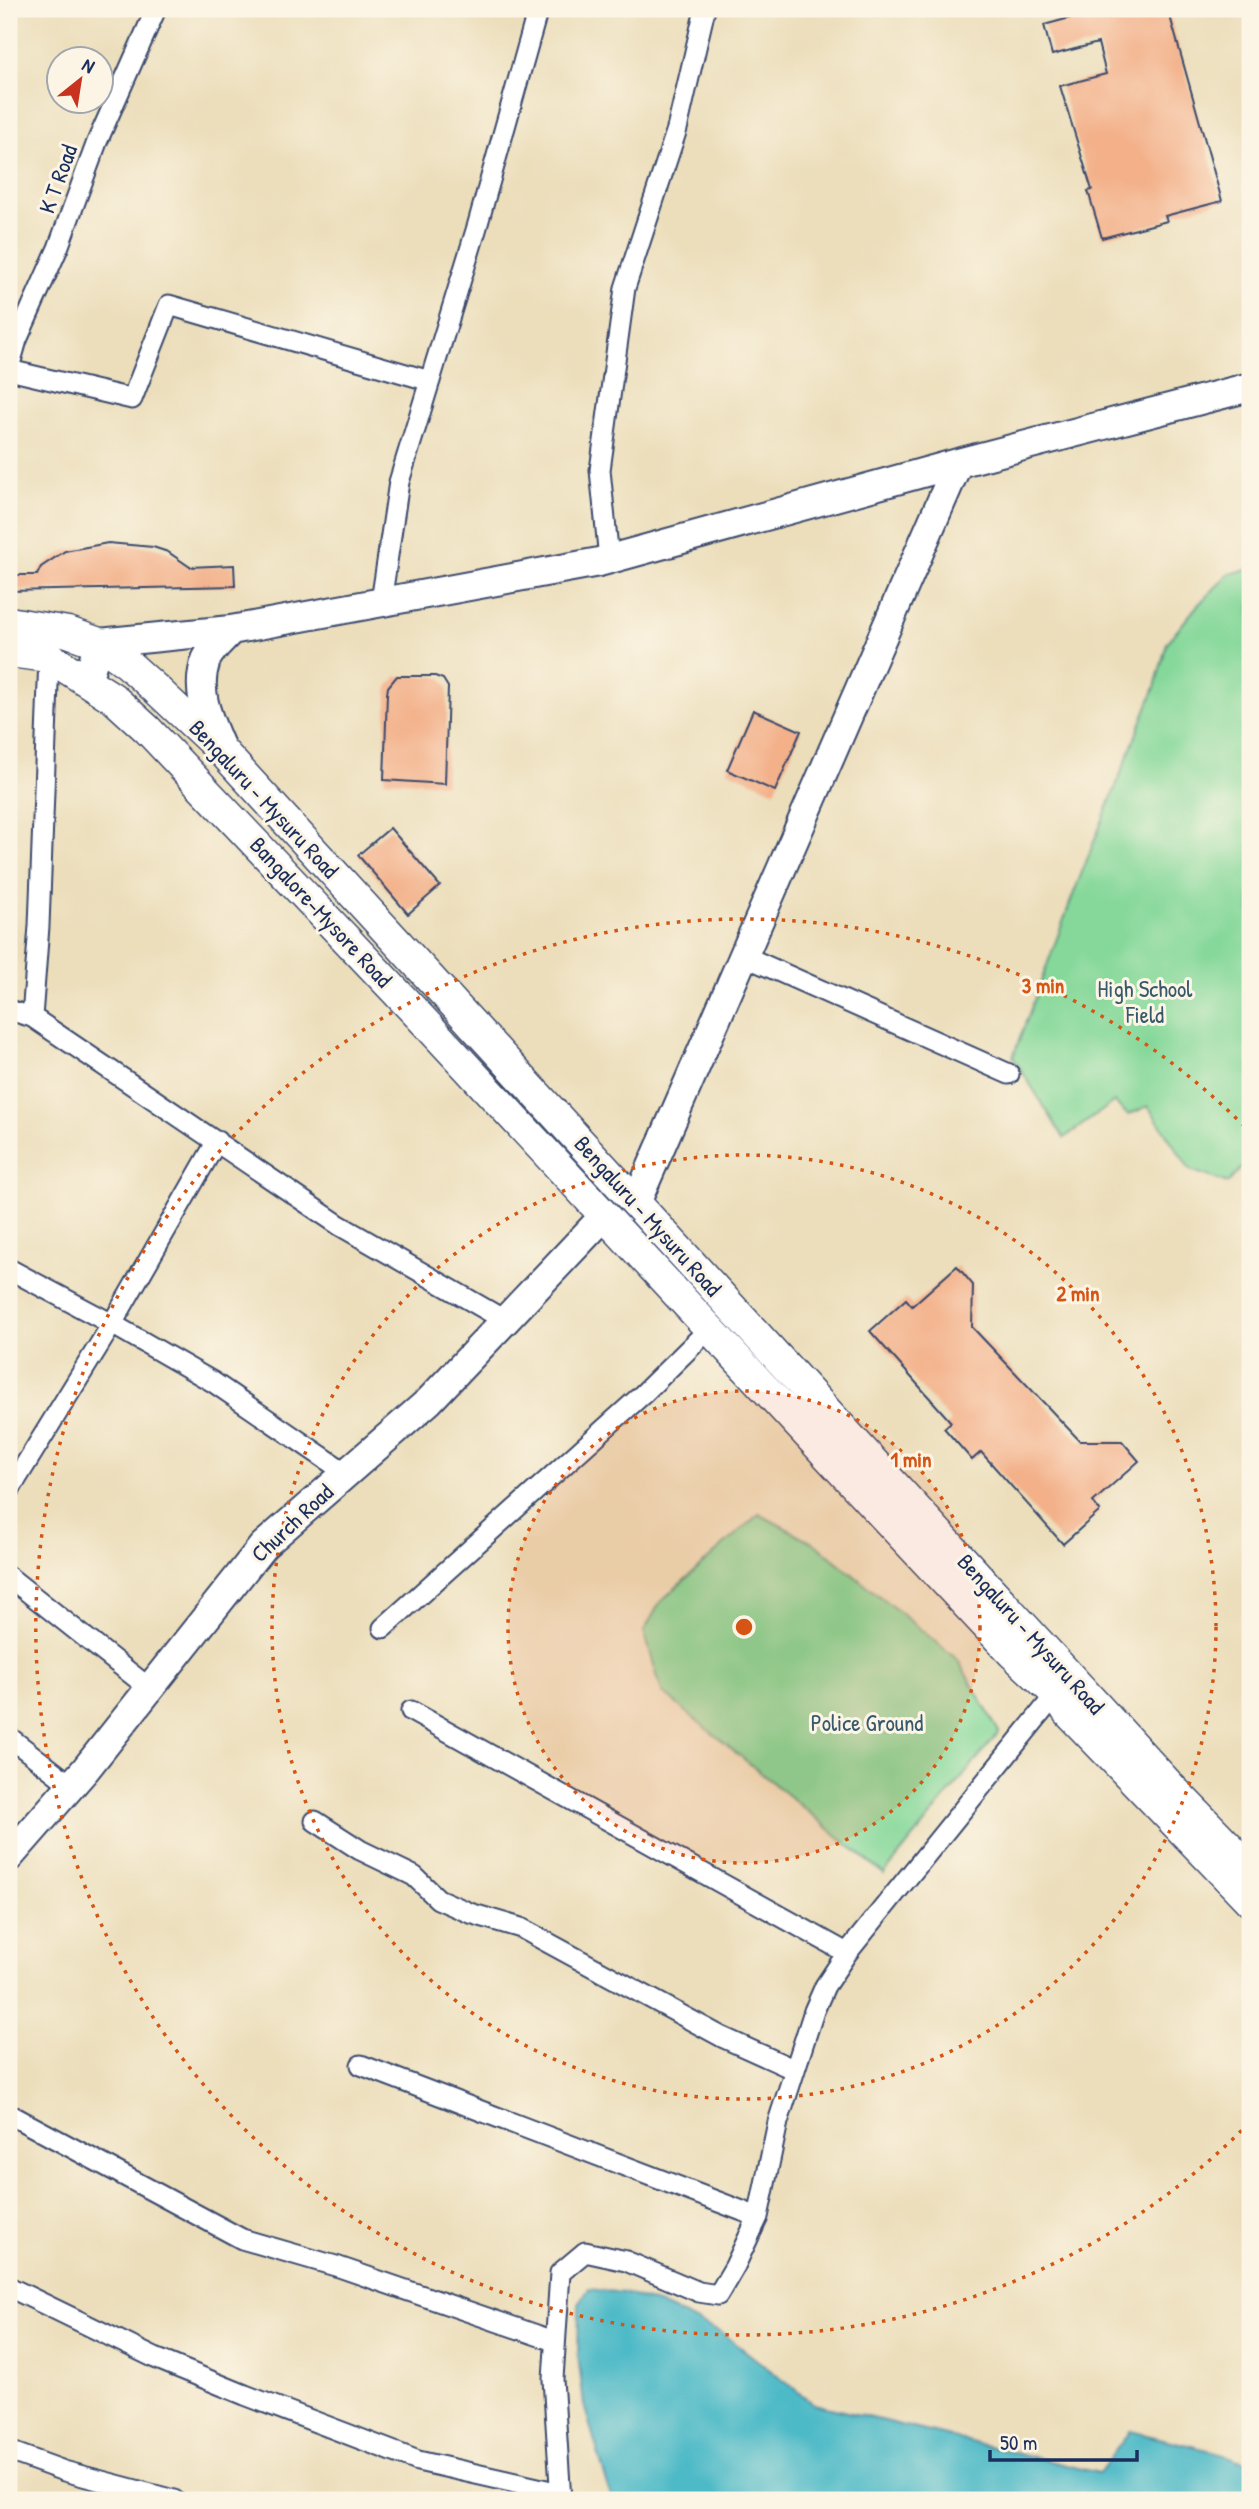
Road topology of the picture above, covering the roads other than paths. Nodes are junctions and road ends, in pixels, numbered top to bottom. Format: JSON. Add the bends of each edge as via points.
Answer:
{"nodes":[{"id":1,"x":156,"y":9,"type":"edge"},
{"id":2,"x":537,"y":9,"type":"edge"},
{"id":3,"x":705,"y":9,"type":"edge"},
{"id":4,"x":13,"y":338,"type":"edge"},
{"id":5,"x":9,"y":369,"type":"edge"},
{"id":6,"x":430,"y":381,"type":"junction"},
{"id":7,"x":1250,"y":387,"type":"edge"},
{"id":8,"x":958,"y":463,"type":"junction"},
{"id":9,"x":609,"y":559,"type":"junction"},
{"id":10,"x":381,"y":603,"type":"junction"},
{"id":11,"x":9,"y":622,"type":"edge"},
{"id":12,"x":231,"y":631,"type":"junction"},
{"id":13,"x":68,"y":632,"type":"junction"},
{"id":14,"x":99,"y":643,"type":"junction"},
{"id":15,"x":9,"y":652,"type":"edge"},
{"id":16,"x":49,"y":657,"type":"junction"},
{"id":17,"x":87,"y":680,"type":"junction"},
{"id":18,"x":222,"y":751,"type":"junction"},
{"id":19,"x":744,"y":956,"type":"junction"},
{"id":20,"x":9,"y":1010,"type":"edge"},
{"id":21,"x":32,"y":1017,"type":"junction"},
{"id":22,"x":1009,"y":1074,"type":"dead end"},
{"id":23,"x":218,"y":1141,"type":"junction"},
{"id":24,"x":636,"y":1203,"type":"junction"},
{"id":25,"x":604,"y":1216,"type":"junction"},
{"id":26,"x":9,"y":1269,"type":"edge"},
{"id":27,"x":506,"y":1321,"type":"junction"},
{"id":28,"x":112,"y":1324,"type":"junction"},
{"id":29,"x":709,"y":1329,"type":"junction"},
{"id":30,"x":787,"y":1368,"type":"junction"},
{"id":31,"x":765,"y":1389,"type":"junction"},
{"id":32,"x":346,"y":1473,"type":"junction"},
{"id":33,"x":9,"y":1491,"type":"edge"},
{"id":34,"x":9,"y":1577,"type":"edge"},
{"id":35,"x":383,"y":1628,"type":"dead end"},
{"id":36,"x":1022,"y":1644,"type":"junction"},
{"id":37,"x":149,"y":1688,"type":"junction"},
{"id":38,"x":1056,"y":1694,"type":"junction"},
{"id":39,"x":411,"y":1711,"type":"dead end"},
{"id":40,"x":9,"y":1737,"type":"edge"},
{"id":41,"x":71,"y":1785,"type":"junction"},
{"id":42,"x":315,"y":1821,"type":"dead end"},
{"id":43,"x":9,"y":1857,"type":"edge"},
{"id":44,"x":1250,"y":1868,"type":"edge"},
{"id":45,"x":1250,"y":1901,"type":"edge"},
{"id":46,"x":847,"y":1953,"type":"junction"},
{"id":47,"x":360,"y":2066,"type":"dead end"},
{"id":48,"x":795,"y":2070,"type":"junction"},
{"id":49,"x":9,"y":2114,"type":"edge"},
{"id":50,"x":758,"y":2217,"type":"junction"},
{"id":51,"x":9,"y":2287,"type":"edge"},
{"id":52,"x":554,"y":2341,"type":"junction"},
{"id":53,"x":9,"y":2451,"type":"edge"},
{"id":54,"x":135,"y":2495,"type":"edge"},
{"id":55,"x":560,"y":2497,"type":"edge"},
{"id":56,"x":174,"y":2500,"type":"edge"}],
"edges":[{"from":1,"to":4,"type":"street","name":"K T Road","via":[[97,142],[58,248]]},
{"from":2,"to":6,"type":"street"},
{"from":3,"to":9,"type":"street","via":[[677,130],[625,288],[600,470]]},
{"from":4,"to":5,"type":"street","name":"K T Road"},
{"from":5,"to":6,"type":"street","via":[[132,399],[169,305]]},
{"from":6,"to":10,"type":"street","via":[[399,482]]},
{"from":7,"to":8,"type":"street"},
{"from":8,"to":9,"type":"street"},
{"from":8,"to":19,"type":"street"},
{"from":9,"to":10,"type":"street"},
{"from":10,"to":12,"type":"street"},
{"from":11,"to":13,"type":"main road","name":"Bengaluru - Mysuru Road"},
{"from":12,"to":14,"type":"street"},
{"from":12,"to":18,"type":"street","via":[[206,658],[202,681],[202,702]]},
{"from":13,"to":14,"type":"main road","name":"Bengaluru - Mysuru Road"},
{"from":13,"to":16,"type":"street"},
{"from":14,"to":17,"type":"street"},
{"from":14,"to":18,"type":"main road","name":"Bengaluru - Mysuru Road"},
{"from":15,"to":16,"type":"main road","name":"Bangalore-Mysore Road"},
{"from":16,"to":17,"type":"main road","name":"Bangalore-Mysore Road"},
{"from":16,"to":21,"type":"street"},
{"from":17,"to":25,"type":"main road","name":"Bangalore-Mysore Road","via":[[130,713],[206,788]]},
{"from":18,"to":24,"type":"main road","name":"Bengaluru - Mysuru Road"},
{"from":19,"to":22,"type":"street"},
{"from":19,"to":24,"type":"street"},
{"from":20,"to":21,"type":"street"},
{"from":21,"to":23,"type":"street"},
{"from":23,"to":27,"type":"street","via":[[339,1225]]},
{"from":23,"to":28,"type":"street"},
{"from":24,"to":30,"type":"main road","name":"Bengaluru - Mysuru Road"},
{"from":25,"to":27,"type":"street","name":"Church Road"},
{"from":25,"to":29,"type":"main road","name":"Bengaluru - Mysuru Road"},
{"from":26,"to":28,"type":"street"},
{"from":27,"to":32,"type":"street","name":"Church Road","via":[[429,1401]]},
{"from":28,"to":32,"type":"street","via":[[213,1382]]},
{"from":28,"to":33,"type":"street"},
{"from":29,"to":31,"type":"main road","name":"Bengaluru - Mysuru Road"},
{"from":29,"to":35,"type":"street"},
{"from":30,"to":31,"type":"street"},
{"from":30,"to":36,"type":"main road","name":"Bengaluru - Mysuru Road"},
{"from":31,"to":36,"type":"main road","name":"Bengaluru - Mysuru Road"},
{"from":32,"to":37,"type":"street","name":"Church Road","via":[[263,1546]]},
{"from":34,"to":37,"type":"street"},
{"from":36,"to":38,"type":"main road","name":"Bengaluru - Mysuru Road"},
{"from":36,"to":44,"type":"main road","name":"Bengaluru - Mysuru Road"},
{"from":37,"to":41,"type":"street","name":"Church Road"},
{"from":38,"to":45,"type":"main road","name":"Bengaluru - Mysuru Road","via":[[1067,1711]]},
{"from":38,"to":46,"type":"street"},
{"from":39,"to":46,"type":"street"},
{"from":40,"to":41,"type":"street"},
{"from":41,"to":43,"type":"street","name":"Church Road"},
{"from":42,"to":48,"type":"street","via":[[414,1876],[438,1899],[521,1928],[699,2025]]},
{"from":46,"to":48,"type":"street","via":[[819,1998]]},
{"from":47,"to":50,"type":"street"},
{"from":48,"to":50,"type":"street","via":[[778,2122]]},
{"from":49,"to":52,"type":"street","via":[[242,2239],[339,2267]]},
{"from":50,"to":52,"type":"street","via":[[718,2295],[699,2292],[625,2261],[585,2252],[560,2273]]},
{"from":51,"to":55,"type":"street","via":[[155,2358],[418,2461]]},
{"from":52,"to":55,"type":"street"},
{"from":53,"to":54,"type":"street"},
{"from":54,"to":56,"type":"street"}]}
